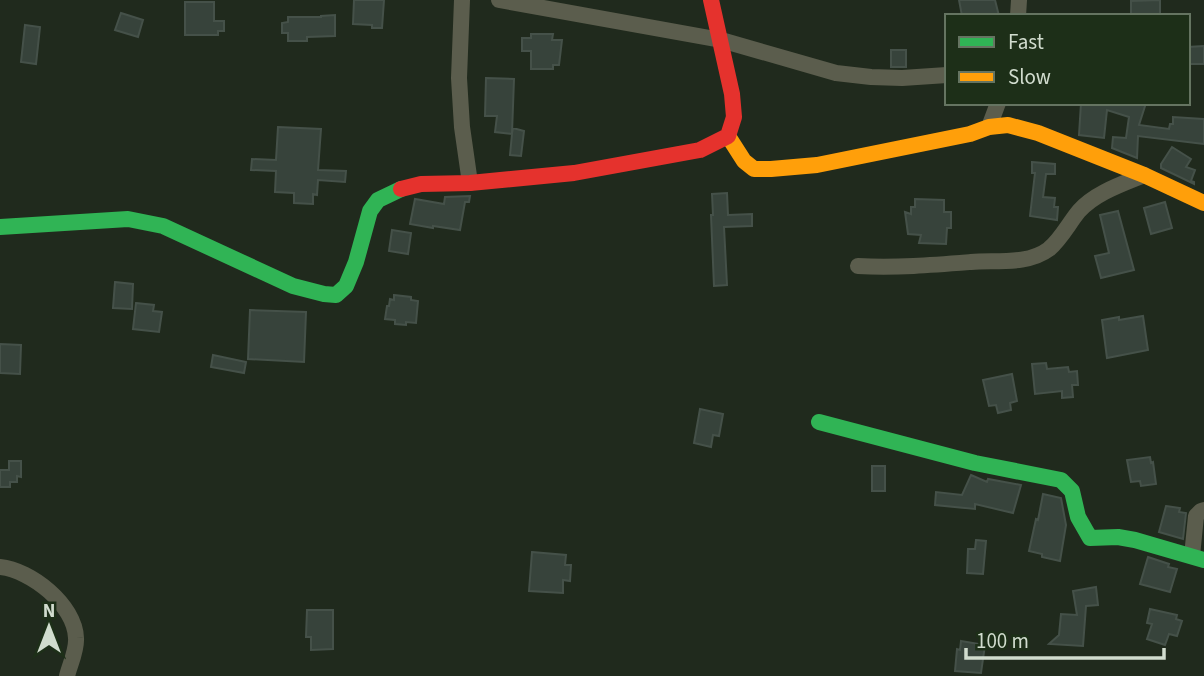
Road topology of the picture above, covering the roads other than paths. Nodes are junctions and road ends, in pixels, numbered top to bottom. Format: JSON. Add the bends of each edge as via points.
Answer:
{"nodes":[{"id":1,"x":462,"y":0,"type":"edge"},
{"id":2,"x":499,"y":0,"type":"edge"},
{"id":3,"x":711,"y":0,"type":"edge"},
{"id":4,"x":543,"y":4,"type":"edge"},
{"id":5,"x":721,"y":40,"type":"junction"},
{"id":6,"x":945,"y":75,"type":"edge"},
{"id":7,"x":997,"y":105,"type":"edge"},
{"id":8,"x":989,"y":127,"type":"junction"},
{"id":9,"x":728,"y":136,"type":"junction"},
{"id":10,"x":1144,"y":175,"type":"junction"},
{"id":11,"x":470,"y":183,"type":"junction"},
{"id":12,"x":1204,"y":203,"type":"edge"},
{"id":13,"x":0,"y":227,"type":"edge"},
{"id":14,"x":858,"y":266,"type":"dead end"},
{"id":15,"x":818,"y":422,"type":"dead end"},
{"id":16,"x":1204,"y":510,"type":"edge"},
{"id":17,"x":1198,"y":558,"type":"edge"},
{"id":18,"x":0,"y":567,"type":"edge"},
{"id":19,"x":68,"y":676,"type":"edge"}],
"edges":[{"from":1,"to":11,"type":"street","via":[[459,78]]},
{"from":2,"to":4,"type":"street"},
{"from":3,"to":5,"type":"street"},
{"from":4,"to":5,"type":"street"},
{"from":5,"to":6,"type":"street","via":[[836,73],[902,78]]},
{"from":5,"to":9,"type":"street","via":[[734,117]]},
{"from":7,"to":8,"type":"street"},
{"from":8,"to":9,"type":"street","via":[[817,165],[771,169],[754,169]]},
{"from":8,"to":10,"type":"street","via":[[1008,125],[1038,133]]},
{"from":9,"to":11,"type":"street","via":[[700,150],[574,173]]},
{"from":10,"to":12,"type":"street"},
{"from":10,"to":14,"type":"street","via":[[1080,209],[1064,233],[1033,257]]},
{"from":11,"to":13,"type":"street","via":[[421,184],[379,200],[370,211],[346,286],[336,295],[293,286],[163,226],[128,219]]},
{"from":15,"to":17,"type":"street","via":[[1061,480],[1074,491],[1077,513],[1090,538],[1118,537]]},
{"from":16,"to":17,"type":"street","via":[[1196,516]]},
{"from":18,"to":19,"type":"street","via":[[29,576],[46,588],[67,614],[76,635]]}]}
